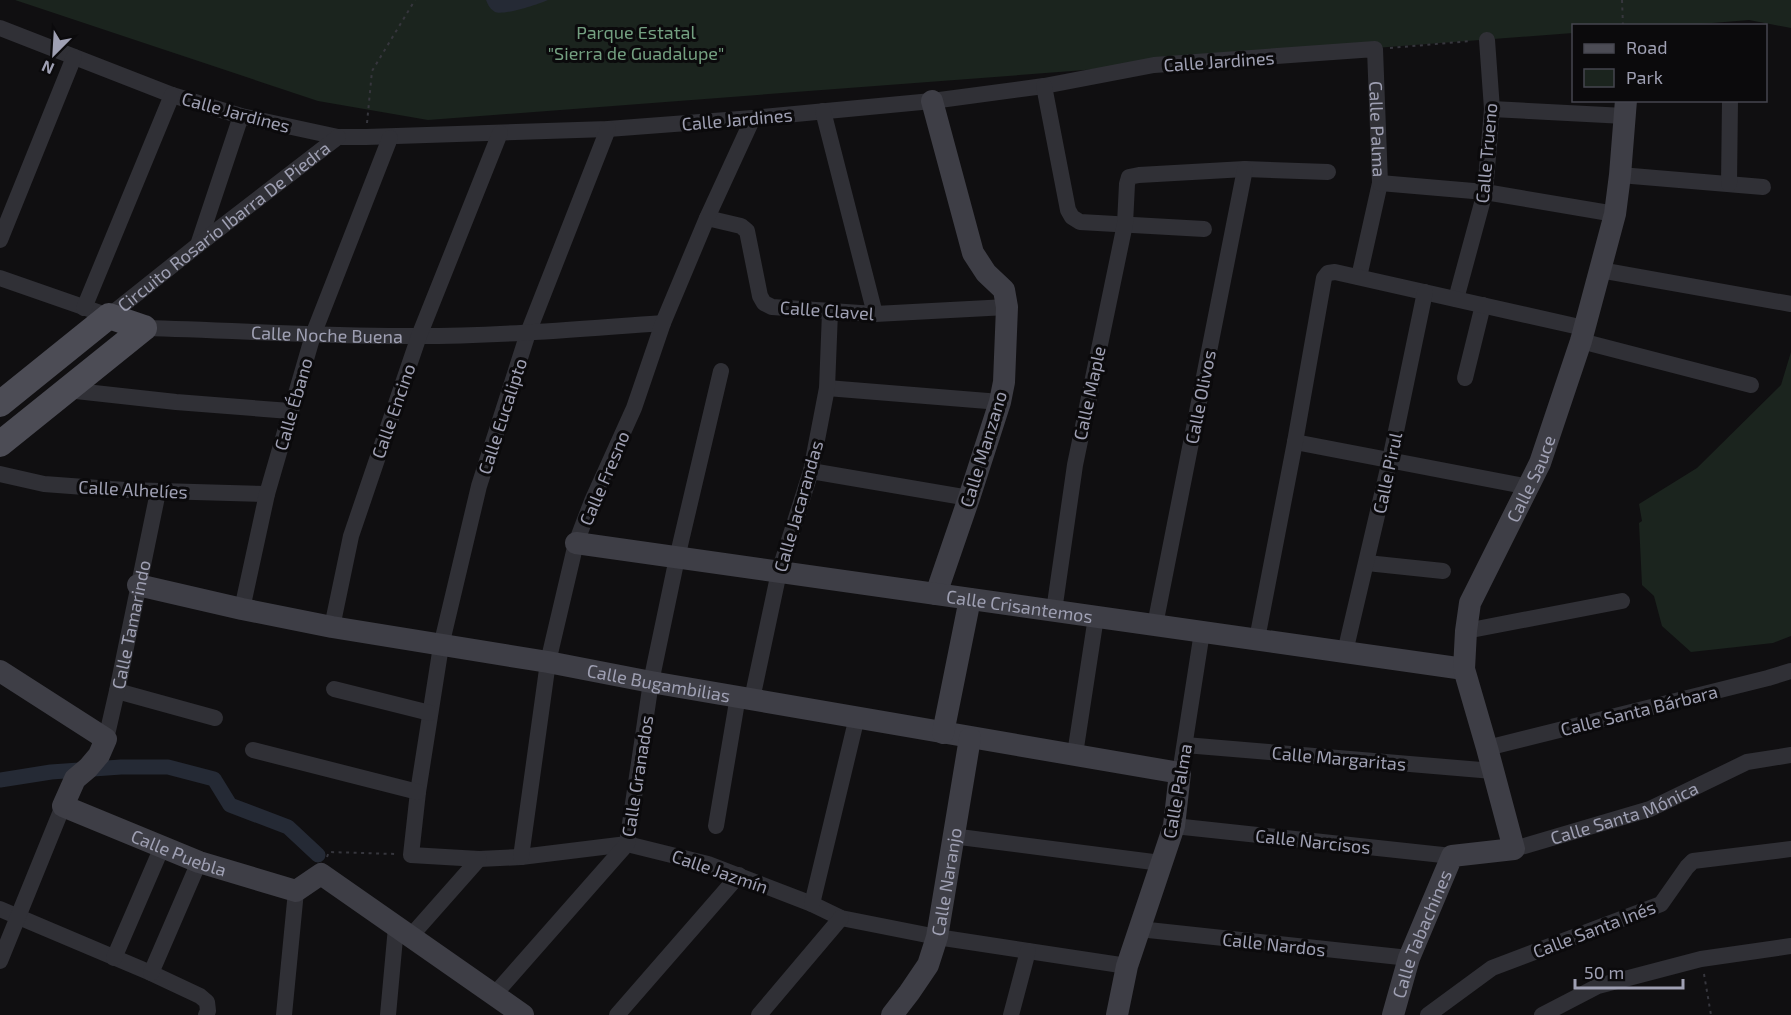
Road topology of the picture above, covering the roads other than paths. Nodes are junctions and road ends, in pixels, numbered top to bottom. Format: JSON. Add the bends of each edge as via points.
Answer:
{"nodes":[{"id":1,"x":0,"y":28,"type":"edge"},
{"id":2,"x":1487,"y":40,"type":"road end"},
{"id":3,"x":1375,"y":49,"type":"joint"},
{"id":4,"x":74,"y":57,"type":"junction"},
{"id":5,"x":1044,"y":86,"type":"junction"},
{"id":6,"x":172,"y":95,"type":"junction"},
{"id":7,"x":932,"y":101,"type":"junction"},
{"id":8,"x":1730,"y":102,"type":"edge"},
{"id":9,"x":1626,"y":108,"type":"edge"},
{"id":10,"x":1492,"y":109,"type":"junction"},
{"id":11,"x":823,"y":111,"type":"junction"},
{"id":12,"x":241,"y":116,"type":"junction"},
{"id":13,"x":753,"y":117,"type":"junction"},
{"id":14,"x":608,"y":129,"type":"junction"},
{"id":15,"x":500,"y":133,"type":"junction"},
{"id":16,"x":338,"y":137,"type":"junction"},
{"id":17,"x":390,"y":138,"type":"junction"},
{"id":18,"x":1245,"y":169,"type":"junction"},
{"id":19,"x":1328,"y":172,"type":"dead end"},
{"id":20,"x":1620,"y":176,"type":"junction"},
{"id":21,"x":1380,"y":183,"type":"junction"},
{"id":22,"x":1729,"y":184,"type":"junction"},
{"id":23,"x":1762,"y":187,"type":"dead end"},
{"id":24,"x":1485,"y":192,"type":"junction"},
{"id":25,"x":1615,"y":214,"type":"junction"},
{"id":26,"x":707,"y":218,"type":"junction"},
{"id":27,"x":1125,"y":224,"type":"junction"},
{"id":28,"x":1203,"y":229,"type":"dead end"},
{"id":29,"x":0,"y":240,"type":"edge"},
{"id":30,"x":198,"y":245,"type":"junction"},
{"id":31,"x":1600,"y":270,"type":"junction"},
{"id":32,"x":1359,"y":277,"type":"junction"},
{"id":33,"x":0,"y":278,"type":"edge"},
{"id":34,"x":1425,"y":292,"type":"junction"},
{"id":35,"x":1456,"y":299,"type":"junction"},
{"id":36,"x":1791,"y":304,"type":"edge"},
{"id":37,"x":1483,"y":305,"type":"junction"},
{"id":38,"x":1007,"y":307,"type":"junction"},
{"id":39,"x":84,"y":308,"type":"junction"},
{"id":40,"x":830,"y":312,"type":"junction"},
{"id":41,"x":875,"y":314,"type":"junction"},
{"id":42,"x":109,"y":316,"type":"junction"},
{"id":43,"x":663,"y":323,"type":"junction"},
{"id":44,"x":144,"y":328,"type":"junction"},
{"id":45,"x":528,"y":333,"type":"junction"},
{"id":46,"x":313,"y":335,"type":"junction"},
{"id":47,"x":1582,"y":335,"type":"junction"},
{"id":48,"x":419,"y":336,"type":"junction"},
{"id":49,"x":721,"y":370,"type":"dead end"},
{"id":50,"x":1465,"y":378,"type":"dead end"},
{"id":51,"x":1751,"y":385,"type":"dead end"},
{"id":52,"x":827,"y":388,"type":"junction"},
{"id":53,"x":67,"y":390,"type":"junction"},
{"id":54,"x":1000,"y":402,"type":"junction"},
{"id":55,"x":0,"y":404,"type":"edge"},
{"id":56,"x":290,"y":411,"type":"junction"},
{"id":57,"x":1295,"y":442,"type":"junction"},
{"id":58,"x":0,"y":444,"type":"edge"},
{"id":59,"x":1390,"y":460,"type":"junction"},
{"id":60,"x":811,"y":471,"type":"junction"},
{"id":61,"x":0,"y":474,"type":"edge"},
{"id":62,"x":1529,"y":487,"type":"junction"},
{"id":63,"x":158,"y":492,"type":"junction"},
{"id":64,"x":267,"y":494,"type":"junction"},
{"id":65,"x":969,"y":498,"type":"junction"},
{"id":66,"x":576,"y":543,"type":"junction"},
{"id":67,"x":677,"y":558,"type":"junction"},
{"id":68,"x":1367,"y":563,"type":"junction"},
{"id":69,"x":1443,"y":571,"type":"dead end"},
{"id":70,"x":779,"y":572,"type":"junction"},
{"id":71,"x":138,"y":585,"type":"junction"},
{"id":72,"x":936,"y":594,"type":"junction"},
{"id":73,"x":969,"y":599,"type":"junction"},
{"id":74,"x":1622,"y":601,"type":"dead end"},
{"id":75,"x":242,"y":609,"type":"junction"},
{"id":76,"x":1054,"y":611,"type":"junction"},
{"id":77,"x":1096,"y":617,"type":"junction"},
{"id":78,"x":1155,"y":625,"type":"junction"},
{"id":79,"x":332,"y":627,"type":"junction"},
{"id":80,"x":1202,"y":632,"type":"junction"},
{"id":81,"x":1466,"y":632,"type":"junction"},
{"id":82,"x":1257,"y":639,"type":"junction"},
{"id":83,"x":441,"y":645,"type":"junction"},
{"id":84,"x":1345,"y":652,"type":"junction"},
{"id":85,"x":548,"y":662,"type":"junction"},
{"id":86,"x":1464,"y":669,"type":"junction"},
{"id":87,"x":0,"y":671,"type":"edge"},
{"id":88,"x":1791,"y":671,"type":"edge"},
{"id":89,"x":651,"y":682,"type":"junction"},
{"id":90,"x":334,"y":689,"type":"dead end"},
{"id":91,"x":117,"y":692,"type":"junction"},
{"id":92,"x":745,"y":697,"type":"junction"},
{"id":93,"x":430,"y":713,"type":"junction"},
{"id":94,"x":856,"y":717,"type":"junction"},
{"id":95,"x":215,"y":718,"type":"dead end"},
{"id":96,"x":943,"y":733,"type":"junction"},
{"id":97,"x":969,"y":738,"type":"junction"},
{"id":98,"x":1185,"y":744,"type":"junction"},
{"id":99,"x":102,"y":747,"type":"junction"},
{"id":100,"x":1487,"y":748,"type":"junction"},
{"id":101,"x":254,"y":750,"type":"dead end"},
{"id":102,"x":1076,"y":754,"type":"junction"},
{"id":103,"x":1791,"y":755,"type":"edge"},
{"id":104,"x":1493,"y":771,"type":"junction"},
{"id":105,"x":1180,"y":773,"type":"junction"},
{"id":106,"x":418,"y":792,"type":"junction"},
{"id":107,"x":63,"y":806,"type":"junction"},
{"id":108,"x":716,"y":826,"type":"dead end"},
{"id":109,"x":1174,"y":826,"type":"junction"},
{"id":110,"x":952,"y":836,"type":"junction"},
{"id":111,"x":627,"y":844,"type":"junction"},
{"id":112,"x":162,"y":846,"type":"junction"},
{"id":113,"x":1514,"y":849,"type":"junction"},
{"id":114,"x":1791,"y":849,"type":"edge"},
{"id":115,"x":411,"y":855,"type":"joint"},
{"id":116,"x":1452,"y":856,"type":"junction"},
{"id":117,"x":521,"y":857,"type":"junction"},
{"id":118,"x":479,"y":859,"type":"junction"},
{"id":119,"x":199,"y":862,"type":"junction"},
{"id":120,"x":1161,"y":863,"type":"junction"},
{"id":121,"x":738,"y":875,"type":"junction"},
{"id":122,"x":296,"y":891,"type":"junction"},
{"id":123,"x":812,"y":904,"type":"junction"},
{"id":124,"x":0,"y":909,"type":"edge"},
{"id":125,"x":18,"y":916,"type":"junction"},
{"id":126,"x":841,"y":918,"type":"junction"},
{"id":127,"x":1139,"y":930,"type":"junction"},
{"id":128,"x":403,"y":932,"type":"junction"},
{"id":129,"x":937,"y":936,"type":"junction"},
{"id":130,"x":1791,"y":946,"type":"edge"},
{"id":131,"x":1028,"y":951,"type":"junction"},
{"id":132,"x":114,"y":958,"type":"junction"},
{"id":133,"x":1409,"y":958,"type":"junction"},
{"id":134,"x":0,"y":961,"type":"edge"},
{"id":135,"x":1127,"y":966,"type":"junction"},
{"id":136,"x":151,"y":973,"type":"junction"},
{"id":137,"x":494,"y":995,"type":"junction"},
{"id":138,"x":206,"y":1009,"type":"edge"},
{"id":139,"x":284,"y":1015,"type":"edge"},
{"id":140,"x":388,"y":1015,"type":"edge"},
{"id":141,"x":523,"y":1015,"type":"edge"},
{"id":142,"x":617,"y":1015,"type":"edge"},
{"id":143,"x":759,"y":1015,"type":"edge"},
{"id":144,"x":892,"y":1015,"type":"edge"},
{"id":145,"x":1011,"y":1015,"type":"edge"},
{"id":146,"x":1116,"y":1015,"type":"edge"},
{"id":147,"x":1393,"y":1015,"type":"edge"},
{"id":148,"x":1428,"y":1015,"type":"edge"},
{"id":149,"x":1542,"y":1015,"type":"edge"}],
"edges":[{"from":1,"to":4,"type":"street","name":"Calle Jardines"},
{"from":2,"to":10,"type":"street","name":"Calle Trueno"},
{"from":3,"to":5,"type":"street","name":"Calle Jardines","via":[[1154,65]]},
{"from":3,"to":21,"type":"street","name":"Calle Palma"},
{"from":4,"to":6,"type":"street","name":"Calle Jardines"},
{"from":4,"to":29,"type":"street"},
{"from":5,"to":7,"type":"street","name":"Calle Jardines"},
{"from":5,"to":27,"type":"street","via":[[1072,217],[1080,222]]},
{"from":6,"to":12,"type":"street","name":"Calle Jardines"},
{"from":6,"to":39,"type":"street"},
{"from":7,"to":11,"type":"street","name":"Calle Jardines"},
{"from":7,"to":38,"type":"street","name":"Calle Manzano","via":[[973,254],[1004,290]]},
{"from":8,"to":22,"type":"street"},
{"from":9,"to":10,"type":"street"},
{"from":9,"to":20,"type":"street","name":"Calle Sauce"},
{"from":10,"to":24,"type":"street","name":"Calle Trueno"},
{"from":11,"to":13,"type":"street","name":"Calle Jardines"},
{"from":11,"to":41,"type":"street"},
{"from":12,"to":16,"type":"street","name":"Calle Jardines"},
{"from":12,"to":30,"type":"street"},
{"from":13,"to":14,"type":"street","name":"Calle Jardines"},
{"from":13,"to":26,"type":"street","name":"Calle Fresno"},
{"from":14,"to":15,"type":"street","name":"Calle Jardines"},
{"from":14,"to":45,"type":"street","name":"Calle Eucalipto"},
{"from":15,"to":17,"type":"street","name":"Calle Jardines"},
{"from":15,"to":48,"type":"street","name":"Calle Encino"},
{"from":16,"to":17,"type":"street","name":"Calle Jardines"},
{"from":16,"to":30,"type":"street","name":"Circuito Rosario Ibarra De Piedra"},
{"from":17,"to":46,"type":"street","name":"Calle Ébano"},
{"from":18,"to":19,"type":"street"},
{"from":18,"to":27,"type":"street","name":"Calle Maple","via":[[1129,177]]},
{"from":18,"to":78,"type":"street","name":"Calle Olivos"},
{"from":20,"to":22,"type":"street"},
{"from":20,"to":25,"type":"street","name":"Calle Sauce"},
{"from":21,"to":24,"type":"street"},
{"from":21,"to":32,"type":"street","name":"Calle Palma"},
{"from":22,"to":23,"type":"street"},
{"from":24,"to":25,"type":"street"},
{"from":24,"to":35,"type":"street","name":"Calle Trueno"},
{"from":25,"to":31,"type":"street","name":"Calle Sauce"},
{"from":26,"to":40,"type":"street","name":"Calle Clavel","via":[[747,231],[764,303],[772,308]]},
{"from":26,"to":43,"type":"street","name":"Calle Fresno"},
{"from":27,"to":28,"type":"street"},
{"from":27,"to":76,"type":"street","name":"Calle Maple","via":[[1075,465]]},
{"from":30,"to":42,"type":"street","name":"Circuito Rosario Ibarra De Piedra"},
{"from":31,"to":36,"type":"street"},
{"from":31,"to":47,"type":"street","name":"Calle Sauce"},
{"from":32,"to":34,"type":"street"},
{"from":32,"to":57,"type":"street","via":[[1335,272],[1324,278]]},
{"from":33,"to":39,"type":"street","name":"Calle Noche Buena"},
{"from":34,"to":35,"type":"street"},
{"from":34,"to":59,"type":"street","name":"Calle Pirul"},
{"from":35,"to":37,"type":"street"},
{"from":37,"to":47,"type":"street"},
{"from":37,"to":50,"type":"street"},
{"from":38,"to":41,"type":"street","name":"Calle Clavel"},
{"from":38,"to":54,"type":"street","name":"Calle Manzano"},
{"from":39,"to":42,"type":"street","name":"Calle Noche Buena"},
{"from":40,"to":41,"type":"street","name":"Calle Clavel"},
{"from":40,"to":52,"type":"street","name":"Calle Jacarandas"},
{"from":42,"to":44,"type":"main road","name":"Calle Noche Buena"},
{"from":42,"to":55,"type":"main road"},
{"from":43,"to":45,"type":"street","name":"Calle Noche Buena"},
{"from":43,"to":66,"type":"street","name":"Calle Fresno","via":[[634,408]]},
{"from":44,"to":46,"type":"street","name":"Calle Noche Buena"},
{"from":44,"to":53,"type":"main road","name":"Circuito Rosario Ibarra De Piedra"},
{"from":45,"to":48,"type":"street","name":"Calle Noche Buena"},
{"from":45,"to":83,"type":"street","name":"Calle Eucalipto","via":[[479,486]]},
{"from":46,"to":48,"type":"street","name":"Calle Noche Buena"},
{"from":46,"to":56,"type":"street","name":"Calle Ébano"},
{"from":47,"to":51,"type":"street"},
{"from":47,"to":62,"type":"street","name":"Calle Sauce"},
{"from":48,"to":79,"type":"street","name":"Calle Encino","via":[[351,536]]},
{"from":49,"to":67,"type":"street","name":"Calle Granados"},
{"from":52,"to":54,"type":"street"},
{"from":52,"to":60,"type":"street","name":"Calle Jacarandas"},
{"from":53,"to":56,"type":"street"},
{"from":53,"to":58,"type":"main road","name":"Circuito Rosario Ibarra De Piedra"},
{"from":54,"to":65,"type":"street","name":"Calle Manzano"},
{"from":56,"to":64,"type":"street","name":"Calle Ébano"},
{"from":57,"to":59,"type":"street"},
{"from":57,"to":82,"type":"street"},
{"from":59,"to":62,"type":"street"},
{"from":59,"to":68,"type":"street","name":"Calle Pirul"},
{"from":60,"to":65,"type":"street"},
{"from":60,"to":70,"type":"street","name":"Calle Jacarandas"},
{"from":61,"to":63,"type":"street","name":"Calle Alhelíes","via":[[44,484]]},
{"from":62,"to":81,"type":"street","name":"Calle Sauce","via":[[1470,603]]},
{"from":63,"to":64,"type":"street","name":"Calle Alhelíes"},
{"from":63,"to":71,"type":"street","name":"Calle Tamarindo"},
{"from":64,"to":75,"type":"street","name":"Calle Ébano"},
{"from":65,"to":72,"type":"street","name":"Calle Manzano"},
{"from":66,"to":67,"type":"street","name":"Calle Crisantemos"},
{"from":66,"to":85,"type":"street","name":"Calle Fresno"},
{"from":67,"to":70,"type":"street","name":"Calle Crisantemos"},
{"from":67,"to":89,"type":"street","name":"Calle Granados"},
{"from":68,"to":69,"type":"street"},
{"from":68,"to":84,"type":"street","name":"Calle Pirul"},
{"from":70,"to":72,"type":"street","name":"Calle Crisantemos"},
{"from":70,"to":92,"type":"street","name":"Calle Jacarandas"},
{"from":71,"to":75,"type":"street","name":"Calle Bugambilias"},
{"from":71,"to":91,"type":"street","name":"Calle Tamarindo"},
{"from":72,"to":73,"type":"street","name":"Calle Crisantemos"},
{"from":73,"to":76,"type":"street","name":"Calle Crisantemos"},
{"from":73,"to":96,"type":"street"},
{"from":74,"to":81,"type":"street"},
{"from":75,"to":79,"type":"street","name":"Calle Bugambilias"},
{"from":76,"to":77,"type":"street","name":"Calle Crisantemos"},
{"from":77,"to":78,"type":"street","name":"Calle Crisantemos"},
{"from":77,"to":102,"type":"street"},
{"from":78,"to":80,"type":"street","name":"Calle Crisantemos"},
{"from":79,"to":83,"type":"street","name":"Calle Bugambilias"},
{"from":80,"to":82,"type":"street","name":"Calle Crisantemos"},
{"from":80,"to":98,"type":"street","name":"Calle Palma"},
{"from":81,"to":86,"type":"street","name":"Calle Sauce"},
{"from":82,"to":84,"type":"street","name":"Calle Crisantemos"},
{"from":83,"to":85,"type":"street","name":"Calle Bugambilias"},
{"from":83,"to":93,"type":"street","name":"Calle Eucalipto"},
{"from":84,"to":86,"type":"street","name":"Calle Crisantemos"},
{"from":85,"to":89,"type":"street","name":"Calle Bugambilias"},
{"from":85,"to":117,"type":"street","name":"Calle Fresno"},
{"from":86,"to":100,"type":"street","name":"Calle Sauce"},
{"from":87,"to":99,"type":"street"},
{"from":88,"to":100,"type":"street","name":"Calle Santa Bárbara"},
{"from":89,"to":92,"type":"street","name":"Calle Bugambilias"},
{"from":89,"to":111,"type":"street","name":"Calle Granados"},
{"from":90,"to":93,"type":"street"},
{"from":91,"to":95,"type":"street"},
{"from":91,"to":99,"type":"street","name":"Calle Tamarindo"},
{"from":92,"to":94,"type":"street","name":"Calle Bugambilias"},
{"from":92,"to":108,"type":"street","name":"Calle Jacarandas"},
{"from":93,"to":106,"type":"street","name":"Calle Eucalipto"},
{"from":94,"to":96,"type":"street","name":"Calle Bugambilias"},
{"from":94,"to":123,"type":"street"},
{"from":96,"to":97,"type":"street","name":"Calle Bugambilias"},
{"from":97,"to":102,"type":"street","name":"Calle Bugambilias"},
{"from":97,"to":110,"type":"street","name":"Calle Naranjo"},
{"from":98,"to":104,"type":"street","name":"Calle Margaritas"},
{"from":98,"to":105,"type":"street","name":"Calle Palma"},
{"from":99,"to":107,"type":"street","via":[[75,779]]},
{"from":100,"to":104,"type":"street","name":"Calle Sauce"},
{"from":101,"to":106,"type":"street"},
{"from":102,"to":105,"type":"street","name":"Calle Bugambilias"},
{"from":103,"to":113,"type":"street","name":"Calle Santa Mónica","via":[[1747,762],[1650,809]]},
{"from":104,"to":113,"type":"street","name":"Calle Sauce"},
{"from":105,"to":109,"type":"street","name":"Calle Palma"},
{"from":106,"to":115,"type":"street","name":"Calle Eucalipto"},
{"from":107,"to":112,"type":"street","name":"Calle Puebla"},
{"from":107,"to":125,"type":"street"},
{"from":109,"to":116,"type":"street","name":"Calle Narcisos"},
{"from":109,"to":120,"type":"street","name":"Calle Palma"},
{"from":110,"to":120,"type":"street"},
{"from":110,"to":129,"type":"street","name":"Calle Naranjo"},
{"from":111,"to":117,"type":"street","name":"Calle Jazmín"},
{"from":111,"to":121,"type":"street","name":"Calle Jazmín"},
{"from":111,"to":137,"type":"street","name":"Calle Granados"},
{"from":112,"to":119,"type":"street","name":"Calle Puebla"},
{"from":112,"to":132,"type":"street"},
{"from":113,"to":116,"type":"street","name":"Calle Santa Mónica"},
{"from":114,"to":148,"type":"street","name":"Calle Santa Inés","via":[[1693,861],[1661,904],[1492,968]]},
{"from":115,"to":118,"type":"street","name":"Calle Jazmín"},
{"from":116,"to":133,"type":"street","name":"Calle Tabachines"},
{"from":117,"to":118,"type":"street","name":"Calle Jazmín"},
{"from":118,"to":128,"type":"street"},
{"from":119,"to":122,"type":"street","name":"Calle Puebla"},
{"from":119,"to":136,"type":"street"},
{"from":120,"to":127,"type":"street","name":"Calle Palma"},
{"from":121,"to":123,"type":"street","name":"Calle Jazmín"},
{"from":121,"to":142,"type":"street"},
{"from":122,"to":128,"type":"street","via":[[321,874]]},
{"from":122,"to":139,"type":"street"},
{"from":123,"to":126,"type":"street","name":"Calle Jazmín"},
{"from":124,"to":125,"type":"street"},
{"from":125,"to":132,"type":"street"},
{"from":125,"to":134,"type":"street"},
{"from":126,"to":129,"type":"street","name":"Calle Jazmín"},
{"from":126,"to":143,"type":"street"},
{"from":127,"to":133,"type":"street","name":"Calle Nardos"},
{"from":127,"to":135,"type":"street","name":"Calle Palma"},
{"from":128,"to":137,"type":"street"},
{"from":128,"to":140,"type":"street"},
{"from":129,"to":131,"type":"street","name":"Calle Jazmín"},
{"from":129,"to":144,"type":"street","name":"Calle Naranjo","via":[[927,965]]},
{"from":130,"to":149,"type":"street","via":[[1701,959],[1598,986]]},
{"from":131,"to":135,"type":"street","name":"Calle Jazmín"},
{"from":131,"to":145,"type":"street"},
{"from":132,"to":136,"type":"street"},
{"from":133,"to":147,"type":"street","name":"Calle Tabachines"},
{"from":135,"to":146,"type":"street","name":"Calle Palma"},
{"from":136,"to":138,"type":"street","via":[[200,996]]},
{"from":137,"to":141,"type":"street"}]}
